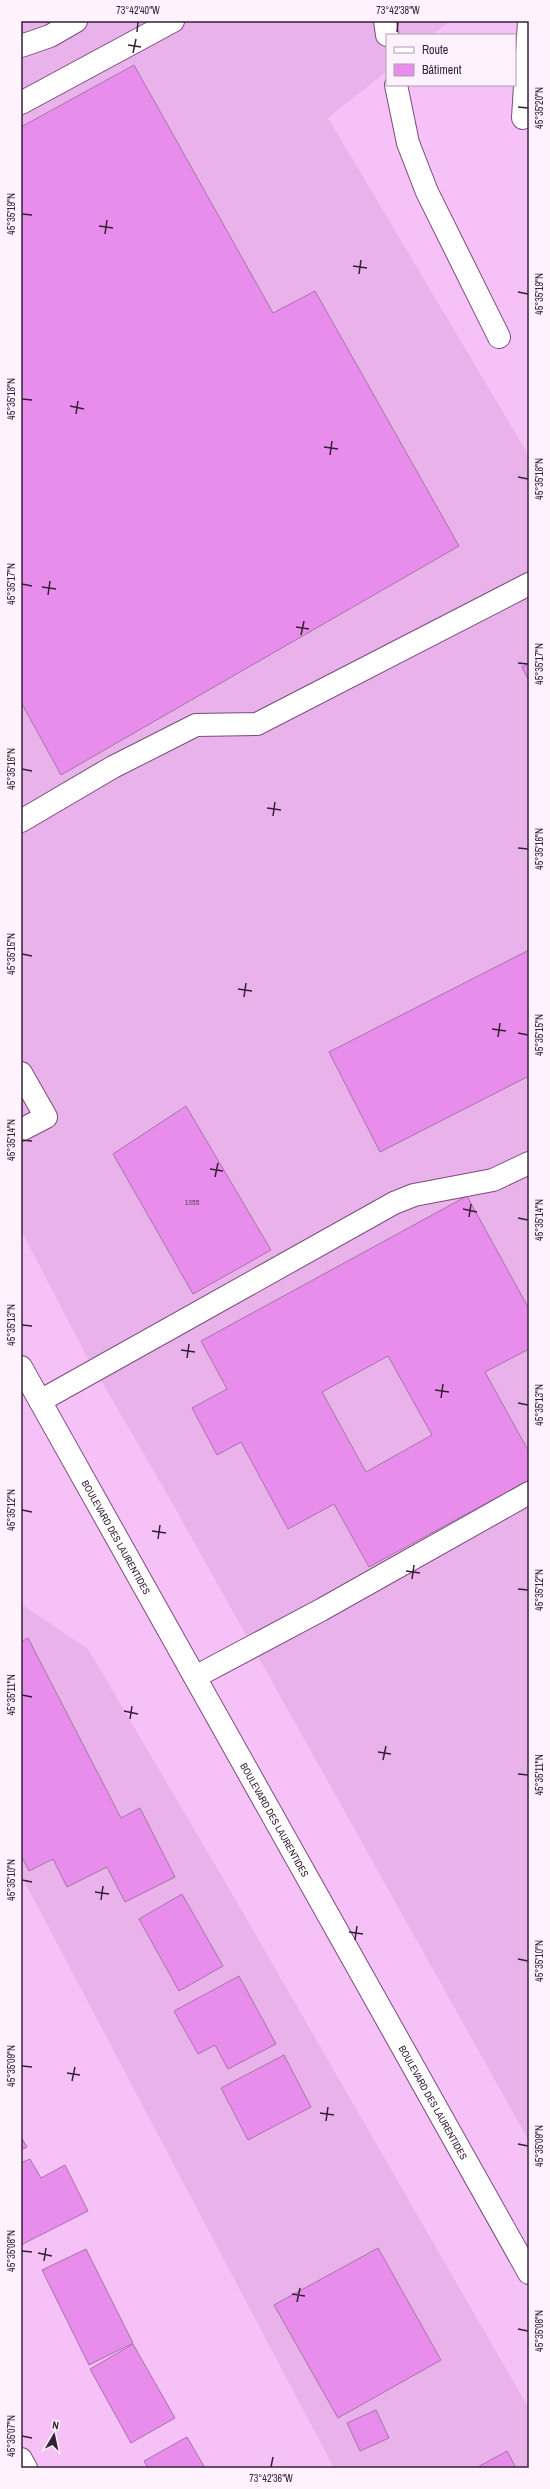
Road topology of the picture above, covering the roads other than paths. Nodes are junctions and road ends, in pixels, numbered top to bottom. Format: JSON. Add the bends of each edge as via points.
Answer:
{"nodes":[{"id":1,"x":76,"y":21,"type":"edge"},
{"id":2,"x":172,"y":21,"type":"edge"},
{"id":3,"x":385,"y":21,"type":"edge"},
{"id":4,"x":529,"y":21,"type":"edge"},
{"id":5,"x":387,"y":34,"type":"edge"},
{"id":6,"x":21,"y":46,"type":"edge"},
{"id":7,"x":396,"y":86,"type":"edge"},
{"id":8,"x":21,"y":102,"type":"edge"},
{"id":9,"x":522,"y":118,"type":"dead end"},
{"id":10,"x":499,"y":337,"type":"dead end"},
{"id":11,"x":529,"y":584,"type":"edge"},
{"id":12,"x":21,"y":820,"type":"edge"},
{"id":13,"x":21,"y":1073,"type":"edge"},
{"id":14,"x":21,"y":1130,"type":"edge"},
{"id":15,"x":529,"y":1162,"type":"edge"},
{"id":16,"x":21,"y":1367,"type":"edge"},
{"id":17,"x":40,"y":1401,"type":"junction"},
{"id":18,"x":529,"y":1493,"type":"edge"},
{"id":19,"x":195,"y":1677,"type":"junction"},
{"id":20,"x":529,"y":2273,"type":"edge"},
{"id":21,"x":21,"y":2459,"type":"edge"},
{"id":22,"x":26,"y":2468,"type":"edge"}],
"edges":[{"from":1,"to":6,"type":"main road","via":[[50,36]]},
{"from":2,"to":8,"type":"main road"},
{"from":3,"to":5,"type":"main road"},
{"from":4,"to":9,"type":"main road"},
{"from":7,"to":10,"type":"main road","via":[[408,143],[426,192]]},
{"from":11,"to":12,"type":"main road","via":[[257,724],[196,725],[113,767]]},
{"from":13,"to":14,"type":"main road","via":[[46,1117]]},
{"from":15,"to":17,"type":"main road","via":[[493,1180],[414,1195],[394,1203]]},
{"from":16,"to":17,"type":"main road","name":"BOULEVARD DES LAURENTIDES"},
{"from":17,"to":19,"type":"main road","name":"BOULEVARD DES LAURENTIDES"},
{"from":18,"to":19,"type":"main road","via":[[321,1610]]},
{"from":19,"to":20,"type":"main road","name":"BOULEVARD DES LAURENTIDES"},
{"from":21,"to":22,"type":"main road"}]}
